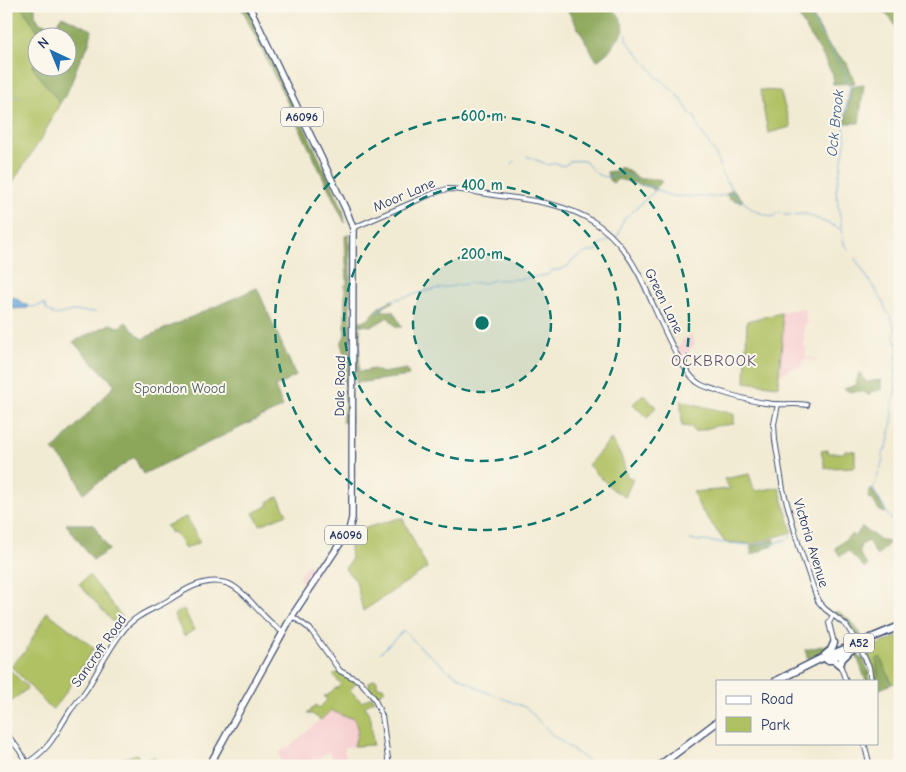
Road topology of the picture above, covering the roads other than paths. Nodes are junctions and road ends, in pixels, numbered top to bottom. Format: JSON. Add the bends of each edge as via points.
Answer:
{"nodes":[{"id":1,"x":249,"y":6,"type":"edge"},
{"id":2,"x":353,"y":228,"type":"junction"},
{"id":3,"x":627,"y":253,"type":"joint"},
{"id":4,"x":778,"y":404,"type":"junction"},
{"id":5,"x":807,"y":405,"type":"dead end"},
{"id":6,"x":833,"y":615,"type":"junction"},
{"id":7,"x":292,"y":616,"type":"junction"},
{"id":8,"x":900,"y":626,"type":"edge"},
{"id":9,"x":900,"y":630,"type":"edge"},
{"id":10,"x":283,"y":632,"type":"junction"},
{"id":11,"x":834,"y":642,"type":"junction"},
{"id":12,"x":842,"y":649,"type":"junction"},
{"id":13,"x":854,"y":649,"type":"junction"},
{"id":14,"x":818,"y":660,"type":"junction"},
{"id":15,"x":827,"y":660,"type":"junction"},
{"id":16,"x":840,"y":664,"type":"junction"},
{"id":17,"x":778,"y":680,"type":"edge"},
{"id":18,"x":786,"y":680,"type":"edge"},
{"id":19,"x":846,"y":680,"type":"edge"},
{"id":20,"x":871,"y":680,"type":"edge"},
{"id":21,"x":716,"y":723,"type":"edge"},
{"id":22,"x":716,"y":727,"type":"edge"},
{"id":23,"x":6,"y":733,"type":"edge"},
{"id":24,"x":864,"y":744,"type":"edge"},
{"id":25,"x":27,"y":764,"type":"edge"},
{"id":26,"x":209,"y":766,"type":"edge"},
{"id":27,"x":389,"y":766,"type":"edge"},
{"id":28,"x":659,"y":766,"type":"edge"},
{"id":29,"x":665,"y":766,"type":"edge"},
{"id":30,"x":870,"y":766,"type":"edge"}],
"edges":[{"from":1,"to":2,"type":"main road","name":"Dale Road","number":"A6096"},
{"from":2,"to":3,"type":"street","name":"Moor Lane","via":[[439,191],[461,190],[540,201],[576,212],[600,225]]},
{"from":2,"to":7,"type":"main road","name":"Dale Road","number":"A6096","via":[[351,525]]},
{"from":3,"to":4,"type":"street","name":"Green Lane","via":[[682,365],[698,383],[752,401]]},
{"from":4,"to":5,"type":"street"},
{"from":4,"to":6,"type":"street","name":"Victoria Avenue","via":[[774,432],[793,527],[813,590],[820,604]]},
{"from":6,"to":11,"type":"street","via":[[829,623]]},
{"from":6,"to":20,"type":"street","name":"Victoria Avenue","bridge":true,"via":[[854,636],[870,667]]},
{"from":7,"to":10,"type":"main road","name":"Dale Road","number":"A6096"},
{"from":7,"to":27,"type":"street","via":[[310,629],[340,671],[358,679],[374,698],[382,716]]},
{"from":8,"to":12,"type":"highway","number":"A52"},
{"from":9,"to":13,"type":"highway","number":"A52"},
{"from":10,"to":25,"type":"street","name":"Sancroft Road","via":[[229,584],[206,582],[180,593],[128,625],[54,739]]},
{"from":10,"to":26,"type":"main road","name":"Dale Road","number":"A6096"},
{"from":11,"to":12,"type":"highway","via":[[837,648]]},
{"from":11,"to":14,"type":"highway","via":[[831,650]]},
{"from":12,"to":14,"type":"highway","number":"A52"},
{"from":13,"to":15,"type":"highway","number":"A52"},
{"from":13,"to":16,"type":"highway"},
{"from":14,"to":17,"type":"highway","number":"A52"},
{"from":15,"to":16,"type":"highway"},
{"from":15,"to":18,"type":"highway","number":"A52"},
{"from":16,"to":19,"type":"street"},
{"from":21,"to":28,"type":"highway"},
{"from":22,"to":29,"type":"highway"},
{"from":23,"to":25,"type":"street"},
{"from":24,"to":30,"type":"street"}]}
